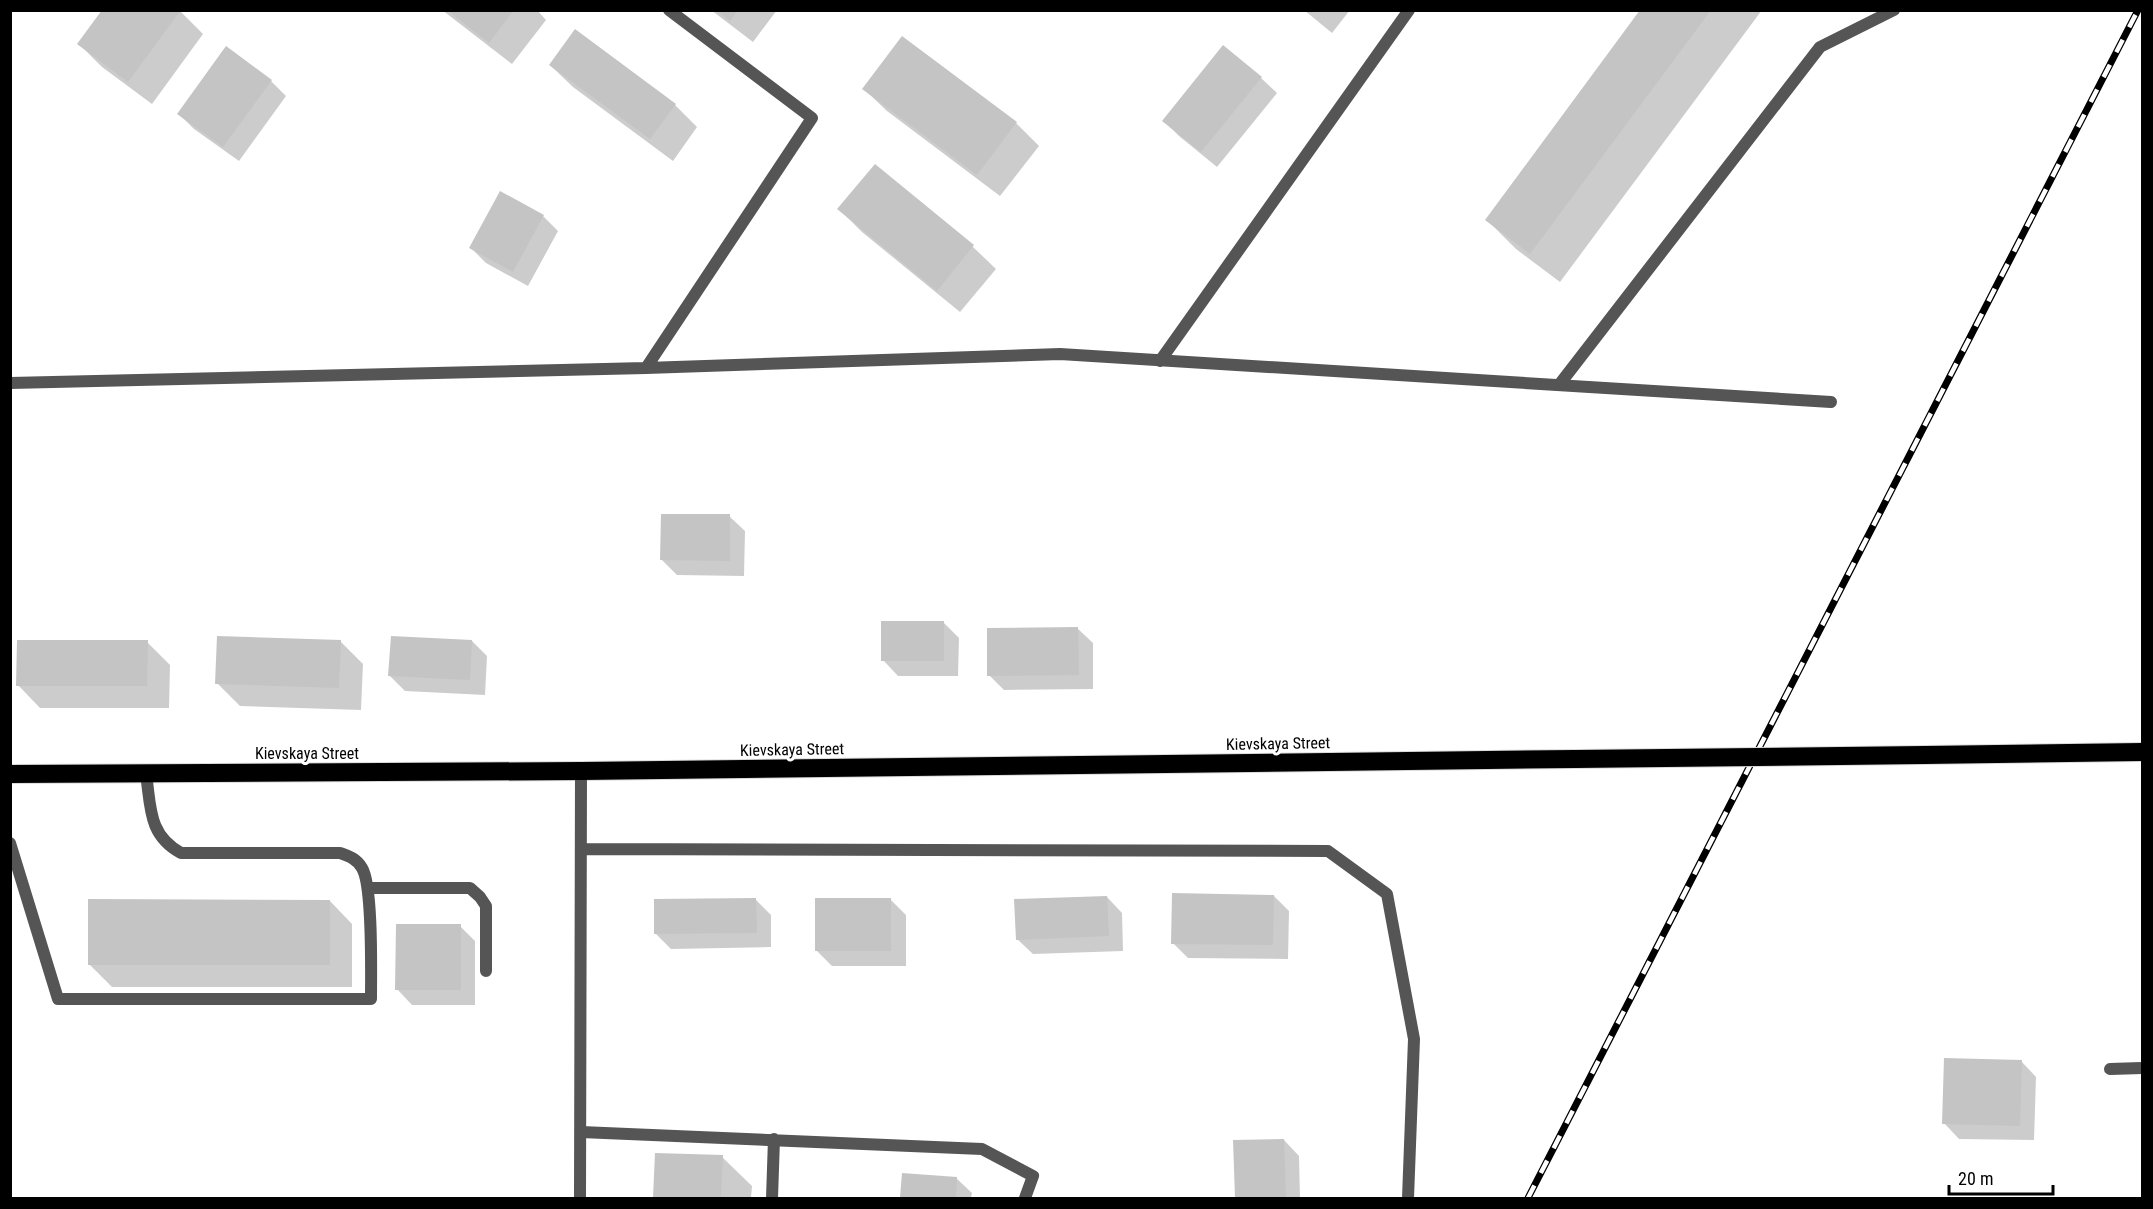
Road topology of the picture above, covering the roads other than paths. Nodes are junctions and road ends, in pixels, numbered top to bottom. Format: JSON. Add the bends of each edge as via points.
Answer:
{"nodes":[{"id":1,"x":669,"y":10,"type":"edge"},
{"id":2,"x":1410,"y":10,"type":"edge"},
{"id":3,"x":1894,"y":10,"type":"edge"},
{"id":4,"x":1160,"y":361,"type":"junction"},
{"id":5,"x":646,"y":368,"type":"junction"},
{"id":6,"x":10,"y":383,"type":"edge"},
{"id":7,"x":1559,"y":385,"type":"junction"},
{"id":8,"x":1831,"y":402,"type":"dead end"},
{"id":9,"x":2142,"y":752,"type":"edge"},
{"id":10,"x":581,"y":771,"type":"junction"},
{"id":11,"x":10,"y":774,"type":"edge"},
{"id":12,"x":146,"y":774,"type":"junction"},
{"id":13,"x":10,"y":843,"type":"edge"},
{"id":14,"x":581,"y":849,"type":"junction"},
{"id":15,"x":368,"y":888,"type":"junction"},
{"id":16,"x":486,"y":971,"type":"dead end"},
{"id":17,"x":2142,"y":1068,"type":"edge"},
{"id":18,"x":2110,"y":1069,"type":"dead end"},
{"id":19,"x":581,"y":1132,"type":"junction"},
{"id":20,"x":774,"y":1139,"type":"junction"},
{"id":21,"x":580,"y":1198,"type":"edge"},
{"id":22,"x":772,"y":1198,"type":"edge"},
{"id":23,"x":1025,"y":1198,"type":"edge"},
{"id":24,"x":1408,"y":1198,"type":"edge"}],
"edges":[{"from":1,"to":5,"type":"lane","via":[[812,118]]},
{"from":2,"to":4,"type":"lane"},
{"from":3,"to":7,"type":"lane","via":[[1820,47]]},
{"from":4,"to":5,"type":"lane","via":[[1060,354]]},
{"from":4,"to":7,"type":"lane"},
{"from":5,"to":6,"type":"lane"},
{"from":7,"to":8,"type":"lane"},
{"from":9,"to":10,"type":"highway","name":"Kievskaya Street","bridge":true},
{"from":10,"to":12,"type":"highway","name":"Kievskaya Street"},
{"from":10,"to":14,"type":"lane"},
{"from":11,"to":12,"type":"highway","name":"Kievskaya Street"},
{"from":12,"to":15,"type":"lane","via":[[153,824],[169,846],[181,853],[340,853],[351,856],[363,869]]},
{"from":13,"to":15,"type":"lane","via":[[58,999],[371,999]]},
{"from":14,"to":19,"type":"lane"},
{"from":14,"to":24,"type":"lane","via":[[1328,851],[1387,894],[1414,1040]]},
{"from":15,"to":16,"type":"lane","via":[[470,888],[486,906]]},
{"from":17,"to":18,"type":"lane"},
{"from":19,"to":20,"type":"lane"},
{"from":19,"to":21,"type":"lane"},
{"from":20,"to":22,"type":"lane"},
{"from":20,"to":23,"type":"lane","via":[[982,1149],[1033,1176]]}]}
